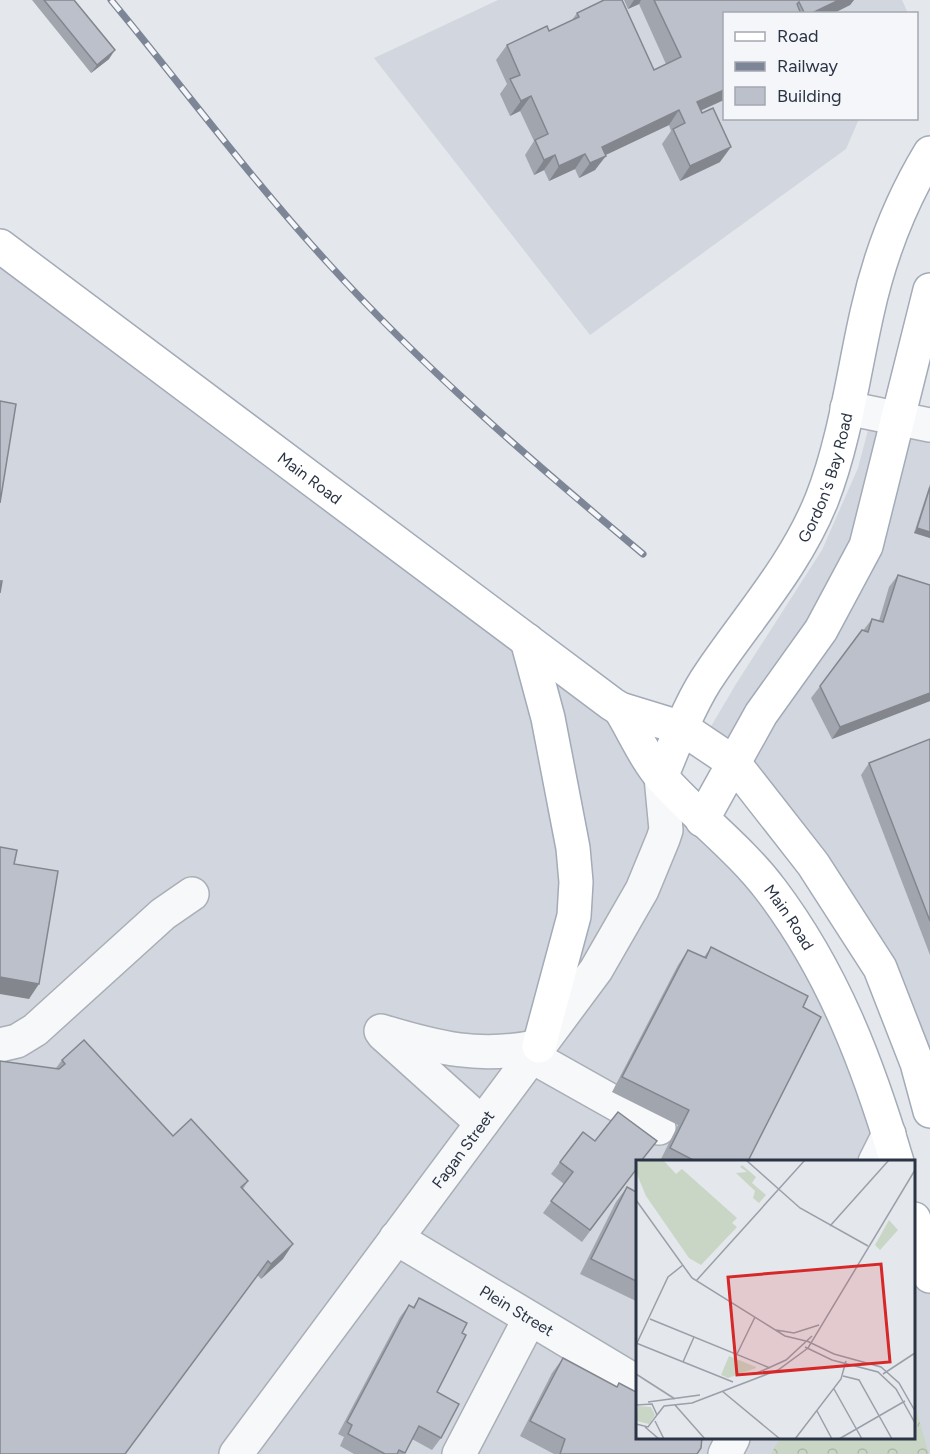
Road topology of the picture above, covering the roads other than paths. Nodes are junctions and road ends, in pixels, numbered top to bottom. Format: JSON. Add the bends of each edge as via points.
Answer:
{"nodes":[{"id":1,"x":930,"y":153,"type":"edge"},
{"id":2,"x":0,"y":246,"type":"edge"},
{"id":3,"x":930,"y":290,"type":"edge"},
{"id":4,"x":847,"y":408,"type":"junction"},
{"id":5,"x":915,"y":421,"type":"edge"},
{"id":6,"x":528,"y":640,"type":"junction"},
{"id":7,"x":620,"y":710,"type":"junction"},
{"id":8,"x":682,"y":728,"type":"junction"},
{"id":9,"x":734,"y":763,"type":"junction"},
{"id":10,"x":661,"y":777,"type":"junction"},
{"id":11,"x":702,"y":820,"type":"junction"},
{"id":12,"x":666,"y":830,"type":"junction"},
{"id":13,"x":192,"y":894,"type":"dead end"},
{"id":14,"x":0,"y":1045,"type":"edge"},
{"id":15,"x":535,"y":1051,"type":"junction"},
{"id":16,"x":930,"y":1111,"type":"edge"},
{"id":17,"x":482,"y":1123,"type":"junction"},
{"id":18,"x":659,"y":1128,"type":"dead end"},
{"id":19,"x":887,"y":1152,"type":"edge"},
{"id":20,"x":915,"y":1223,"type":"edge"},
{"id":21,"x":396,"y":1238,"type":"junction"},
{"id":22,"x":930,"y":1276,"type":"edge"},
{"id":23,"x":529,"y":1320,"type":"junction"},
{"id":24,"x":636,"y":1382,"type":"edge"},
{"id":25,"x":732,"y":1439,"type":"edge"},
{"id":26,"x":236,"y":1454,"type":"edge"},
{"id":27,"x":459,"y":1454,"type":"edge"},
{"id":28,"x":724,"y":1454,"type":"edge"}],
"edges":[{"from":1,"to":4,"type":"main road","name":"Gordon's Bay Road","via":[[902,207],[883,258]]},
{"from":2,"to":6,"type":"main road","name":"Main Road"},
{"from":3,"to":5,"type":"main road"},
{"from":4,"to":5,"type":"street"},
{"from":4,"to":8,"type":"main road","name":"Gordon's Bay Road","via":[[832,468],[812,523],[790,563],[710,673]]},
{"from":5,"to":9,"type":"main road","via":[[866,546],[821,630],[761,714]]},
{"from":6,"to":7,"type":"main road","name":"Main Road"},
{"from":6,"to":15,"type":"main road","via":[[548,718],[576,882],[573,916]]},
{"from":7,"to":8,"type":"main road","name":"Main Road"},
{"from":7,"to":10,"type":"main road","name":"Main Road"},
{"from":8,"to":9,"type":"main road","name":"Main Road"},
{"from":8,"to":10,"type":"main road","name":"Gordon's Bay Road"},
{"from":9,"to":11,"type":"main road"},
{"from":9,"to":16,"type":"main road","name":"Main Road","via":[[813,864],[880,968],[917,1063]]},
{"from":10,"to":11,"type":"main road","name":"Main Road"},
{"from":10,"to":12,"type":"street","name":"Fagan Street"},
{"from":11,"to":12,"type":"street"},
{"from":11,"to":19,"type":"main road","name":"Main Road","via":[[738,852],[771,890],[819,963],[867,1066]]},
{"from":12,"to":15,"type":"street","name":"Fagan Street","via":[[642,890],[616,939]]},
{"from":13,"to":14,"type":"street","via":[[163,914],[35,1030],[17,1041]]},
{"from":15,"to":17,"type":"street","name":"Fagan Street"},
{"from":15,"to":17,"type":"street","via":[[471,1053],[381,1031]]},
{"from":15,"to":18,"type":"street"},
{"from":17,"to":21,"type":"street","name":"Fagan Street"},
{"from":20,"to":22,"type":"main road"},
{"from":21,"to":23,"type":"street","name":"Plein Street"},
{"from":21,"to":26,"type":"street","name":"Fagan Street"},
{"from":23,"to":24,"type":"street","name":"Plein Street"},
{"from":23,"to":27,"type":"street"},
{"from":25,"to":28,"type":"street"}]}
